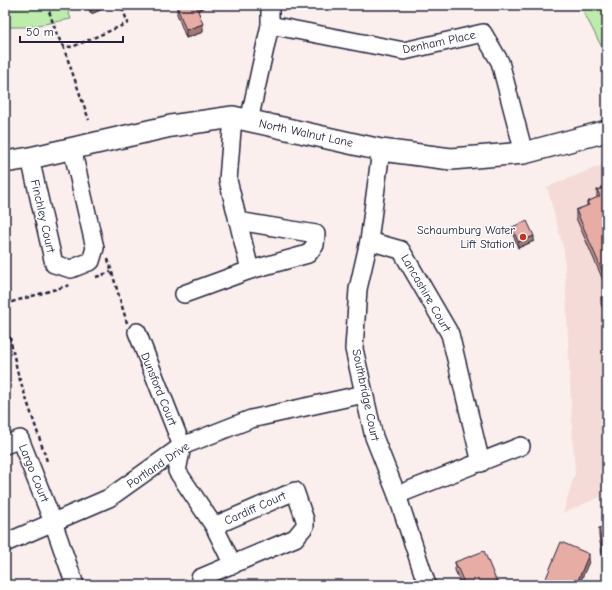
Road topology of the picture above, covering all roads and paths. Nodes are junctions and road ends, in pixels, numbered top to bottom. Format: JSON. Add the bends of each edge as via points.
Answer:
{"nodes":[{"id":1,"x":47,"y":5,"type":"edge"},
{"id":2,"x":121,"y":5,"type":"edge"},
{"id":3,"x":270,"y":5,"type":"edge"},
{"id":4,"x":270,"y":25,"type":"junction"},
{"id":5,"x":63,"y":46,"type":"junction"},
{"id":6,"x":241,"y":119,"type":"junction"},
{"id":7,"x":89,"y":120,"type":"dead end"},
{"id":8,"x":607,"y":131,"type":"edge"},
{"id":9,"x":72,"y":148,"type":"junction"},
{"id":10,"x":381,"y":150,"type":"junction"},
{"id":11,"x":524,"y":153,"type":"junction"},
{"id":12,"x":30,"y":158,"type":"junction"},
{"id":13,"x":5,"y":162,"type":"edge"},
{"id":14,"x":238,"y":221,"type":"junction"},
{"id":15,"x":368,"y":241,"type":"junction"},
{"id":16,"x":107,"y":258,"type":"dead end"},
{"id":17,"x":250,"y":270,"type":"junction"},
{"id":18,"x":111,"y":272,"type":"junction"},
{"id":19,"x":96,"y":277,"type":"dead end"},
{"id":20,"x":73,"y":284,"type":"dead end"},
{"id":21,"x":184,"y":294,"type":"dead end"},
{"id":22,"x":5,"y":304,"type":"edge"},
{"id":23,"x":5,"y":316,"type":"edge"},
{"id":24,"x":133,"y":331,"type":"joint"},
{"id":25,"x":364,"y":394,"type":"junction"},
{"id":26,"x":5,"y":445,"type":"edge"},
{"id":27,"x":182,"y":446,"type":"junction"},
{"id":28,"x":521,"y":446,"type":"dead end"},
{"id":29,"x":481,"y":463,"type":"junction"},
{"id":30,"x":49,"y":467,"type":"dead end"},
{"id":31,"x":397,"y":495,"type":"junction"},
{"id":32,"x":53,"y":522,"type":"junction"},
{"id":33,"x":214,"y":526,"type":"junction"},
{"id":34,"x":5,"y":543,"type":"edge"},
{"id":35,"x":233,"y":565,"type":"junction"},
{"id":36,"x":200,"y":578,"type":"dead end"},
{"id":37,"x":75,"y":585,"type":"edge"},
{"id":38,"x":427,"y":585,"type":"edge"}],
"edges":[{"from":1,"to":5,"type":"path"},
{"from":2,"to":5,"type":"path","via":[[128,23],[72,47]]},
{"from":3,"to":4,"type":"street"},
{"from":4,"to":6,"type":"street"},
{"from":4,"to":11,"type":"street","name":"Denham Place","via":[[404,52],[483,33],[500,62]]},
{"from":5,"to":7,"type":"path"},
{"from":6,"to":9,"type":"street","name":"North Walnut Lane","via":[[171,126]]},
{"from":6,"to":10,"type":"street","name":"North Walnut Lane"},
{"from":6,"to":14,"type":"street","via":[[228,180]]},
{"from":8,"to":11,"type":"street","name":"North Walnut Lane"},
{"from":9,"to":12,"type":"street","name":"North Walnut Lane"},
{"from":9,"to":12,"type":"street","name":"Finchley Court","via":[[95,248],[91,261],[71,269],[54,264]]},
{"from":10,"to":11,"type":"street","name":"North Walnut Lane","via":[[451,159]]},
{"from":10,"to":15,"type":"street","name":"Southbridge Court"},
{"from":12,"to":13,"type":"street","name":"North Walnut Lane"},
{"from":14,"to":17,"type":"street"},
{"from":14,"to":17,"type":"street","via":[[316,234],[315,245],[308,254]]},
{"from":15,"to":25,"type":"street","name":"Southbridge Court","via":[[358,289],[354,349]]},
{"from":15,"to":29,"type":"street","name":"Lancashire Court","via":[[401,250],[450,334]]},
{"from":16,"to":18,"type":"path"},
{"from":17,"to":21,"type":"street"},
{"from":18,"to":19,"type":"path"},
{"from":18,"to":24,"type":"path"},
{"from":20,"to":22,"type":"path"},
{"from":23,"to":30,"type":"path","via":[[18,374]]},
{"from":24,"to":27,"type":"street","name":"Dunsford Court"},
{"from":25,"to":27,"type":"street","name":"Portland Drive","via":[[252,419]]},
{"from":25,"to":31,"type":"street","name":"Southbridge Court","via":[[374,437]]},
{"from":26,"to":32,"type":"street","name":"Largo Court","via":[[20,439]]},
{"from":27,"to":32,"type":"street","name":"Portland Drive","via":[[109,498]]},
{"from":27,"to":33,"type":"street","name":"Cardiff Court","via":[[177,471]]},
{"from":28,"to":29,"type":"street"},
{"from":29,"to":31,"type":"street"},
{"from":31,"to":38,"type":"street","name":"Southbridge Court"},
{"from":32,"to":34,"type":"street","name":"Portland Drive"},
{"from":32,"to":37,"type":"street"},
{"from":33,"to":35,"type":"street","name":"Cardiff Court"},
{"from":33,"to":35,"type":"street","name":"Cardiff Court","via":[[295,491],[305,520],[302,531],[296,538]]},
{"from":35,"to":36,"type":"street","name":"Cardiff Court"}]}
